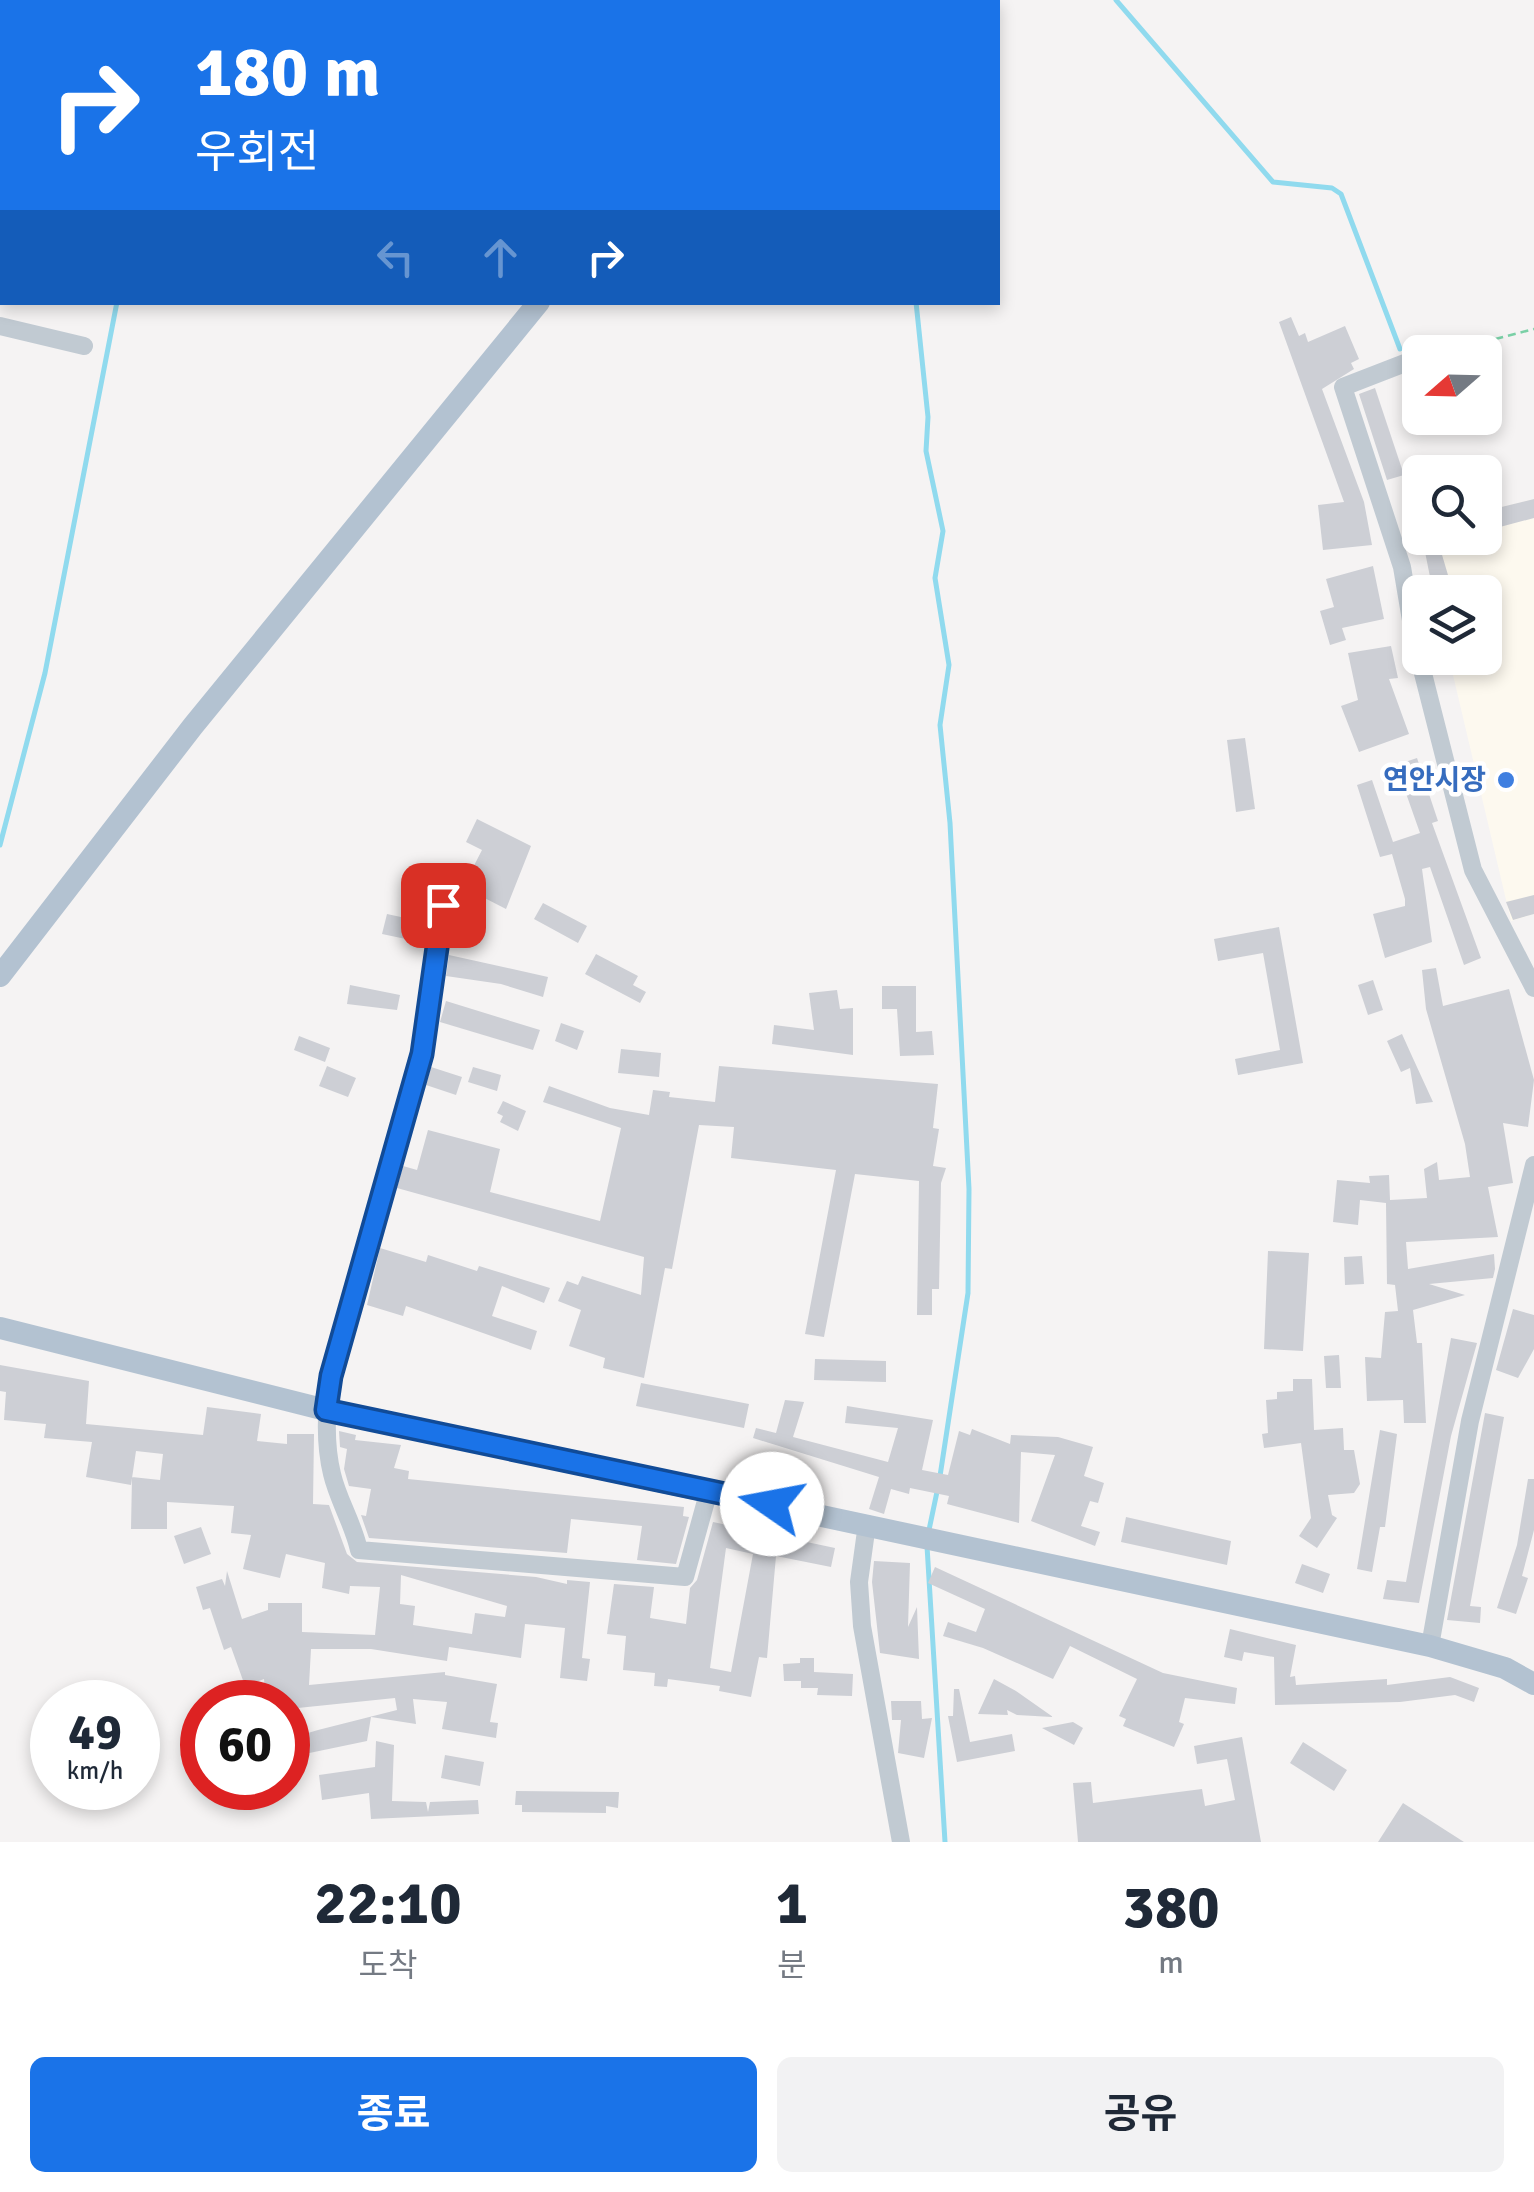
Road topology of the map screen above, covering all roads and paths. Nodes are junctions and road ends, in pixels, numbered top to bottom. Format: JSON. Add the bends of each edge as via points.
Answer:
{"nodes":[{"id":1,"x":537,"y":305,"type":"edge"},
{"id":2,"x":0,"y":326,"type":"edge"},
{"id":3,"x":1534,"y":330,"type":"edge"},
{"id":4,"x":1502,"y":338,"type":"edge"},
{"id":5,"x":84,"y":346,"type":"dead end"},
{"id":6,"x":1402,"y":364,"type":"edge"},
{"id":7,"x":443,"y":905,"type":"dead end"},
{"id":8,"x":0,"y":976,"type":"edge"},
{"id":9,"x":1534,"y":988,"type":"edge"},
{"id":10,"x":1534,"y":1165,"type":"edge"},
{"id":11,"x":0,"y":1328,"type":"edge"},
{"id":12,"x":326,"y":1410,"type":"junction"},
{"id":13,"x":708,"y":1490,"type":"junction"},
{"id":14,"x":867,"y":1524,"type":"junction"},
{"id":15,"x":1430,"y":1646,"type":"junction"},
{"id":16,"x":1534,"y":1684,"type":"edge"},
{"id":17,"x":902,"y":1842,"type":"edge"}],
"edges":[{"from":1,"to":8,"type":"main road","via":[[193,726]]},
{"from":2,"to":5,"type":"street"},
{"from":3,"to":4,"type":"path"},
{"from":6,"to":9,"type":"street","via":[[1343,387],[1402,567],[1473,870]]},
{"from":7,"to":12,"type":"street","via":[[422,1054]]},
{"from":10,"to":15,"type":"street","via":[[1470,1421]]},
{"from":11,"to":12,"type":"main road"},
{"from":12,"to":13,"type":"main road"},
{"from":12,"to":13,"type":"street","via":[[333,1478],[359,1550],[685,1577]]},
{"from":13,"to":14,"type":"main road"},
{"from":14,"to":15,"type":"main road"},
{"from":14,"to":17,"type":"street","via":[[859,1582],[862,1626]]},
{"from":15,"to":16,"type":"main road","via":[[1505,1668]]}]}
